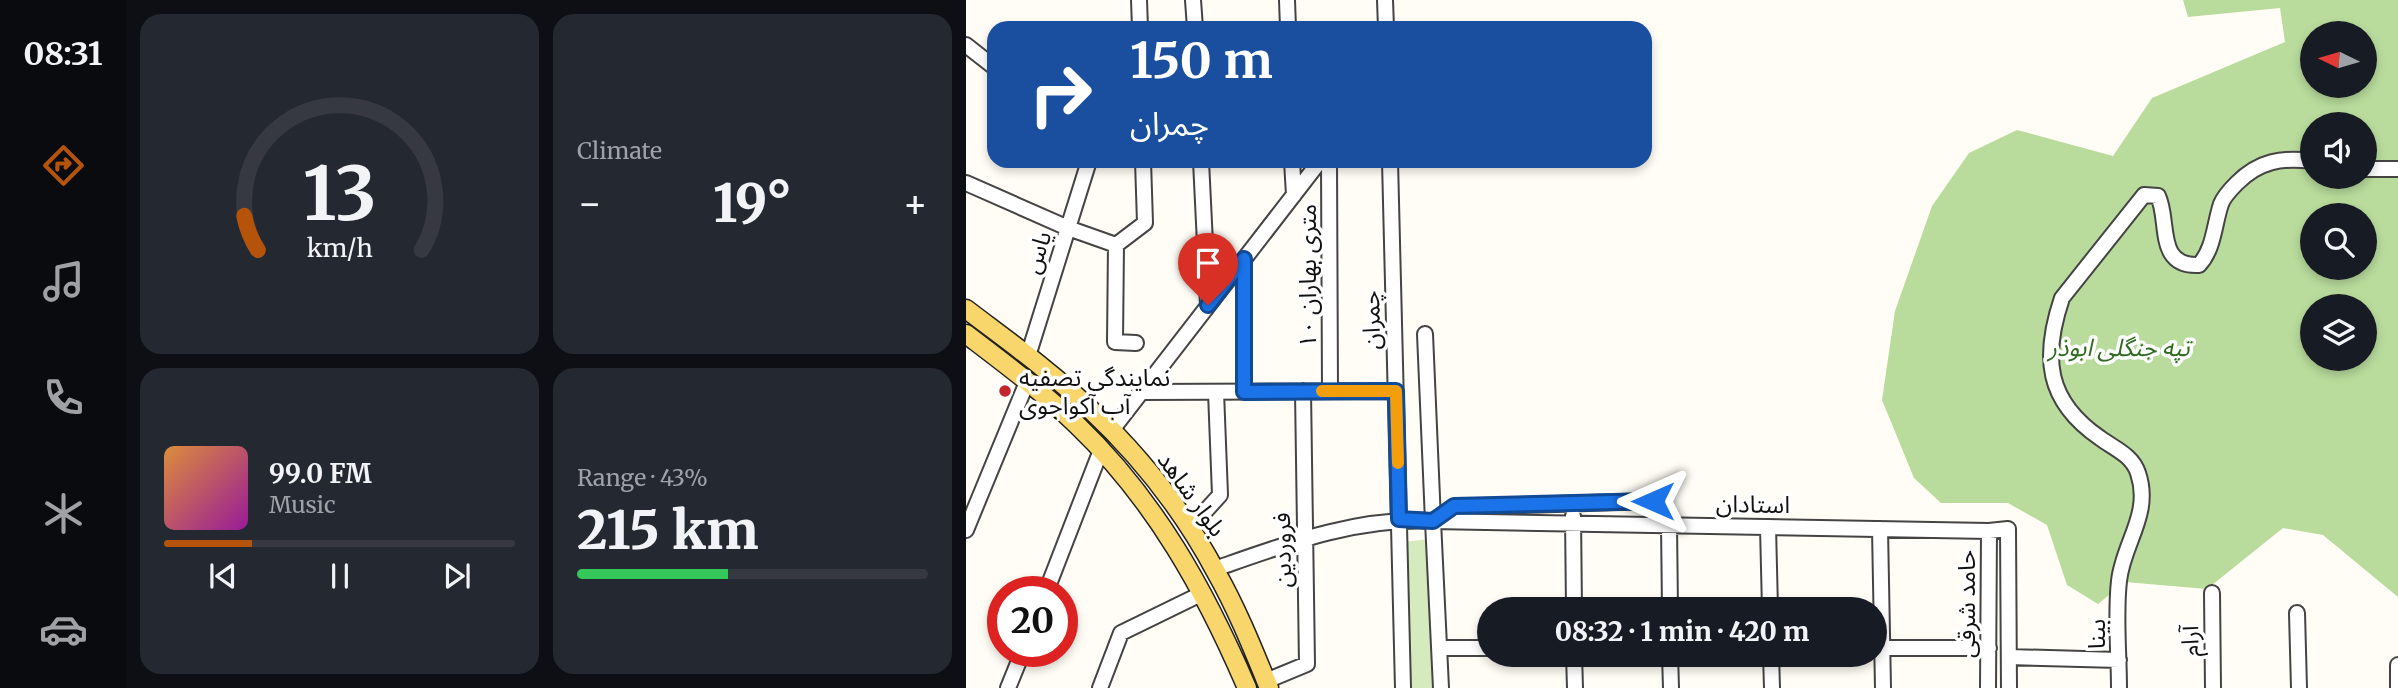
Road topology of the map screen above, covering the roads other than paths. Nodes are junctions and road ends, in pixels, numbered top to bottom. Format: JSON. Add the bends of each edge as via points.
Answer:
{"nodes":[{"id":1,"x":1139,"y":0,"type":"edge"},
{"id":2,"x":1194,"y":0,"type":"edge"},
{"id":3,"x":1287,"y":0,"type":"edge"},
{"id":4,"x":1385,"y":0,"type":"edge"},
{"id":5,"x":1140,"y":21,"type":"edge"},
{"id":6,"x":1195,"y":21,"type":"edge"},
{"id":7,"x":1288,"y":21,"type":"edge"},
{"id":8,"x":1386,"y":21,"type":"edge"},
{"id":9,"x":966,"y":44,"type":"edge"},
{"id":10,"x":987,"y":61,"type":"edge"},
{"id":11,"x":2300,"y":160,"type":"edge"},
{"id":12,"x":1087,"y":168,"type":"edge"},
{"id":13,"x":1143,"y":168,"type":"edge"},
{"id":14,"x":1201,"y":168,"type":"edge"},
{"id":15,"x":1292,"y":168,"type":"edge"},
{"id":16,"x":1315,"y":168,"type":"edge"},
{"id":17,"x":1329,"y":168,"type":"edge"},
{"id":18,"x":1390,"y":168,"type":"edge"},
{"id":19,"x":2377,"y":169,"type":"edge"},
{"id":20,"x":2398,"y":169,"type":"edge"},
{"id":21,"x":966,"y":183,"type":"edge"},
{"id":22,"x":1294,"y":195,"type":"junction"},
{"id":23,"x":1068,"y":228,"type":"junction"},
{"id":24,"x":1116,"y":246,"type":"junction"},
{"id":25,"x":1244,"y":259,"type":"junction"},
{"id":26,"x":1208,"y":305,"type":"junction"},
{"id":27,"x":966,"y":309,"type":"edge"},
{"id":28,"x":966,"y":334,"type":"edge"},
{"id":29,"x":1425,"y":334,"type":"dead end"},
{"id":30,"x":1136,"y":343,"type":"dead end"},
{"id":31,"x":1028,"y":356,"type":"junction"},
{"id":32,"x":1027,"y":382,"type":"junction"},
{"id":33,"x":1303,"y":391,"type":"junction"},
{"id":34,"x":1330,"y":391,"type":"junction"},
{"id":35,"x":1396,"y":391,"type":"junction"},
{"id":36,"x":1216,"y":392,"type":"junction"},
{"id":37,"x":1244,"y":392,"type":"junction"},
{"id":38,"x":1141,"y":393,"type":"junction"},
{"id":39,"x":1112,"y":430,"type":"junction"},
{"id":40,"x":1101,"y":450,"type":"junction"},
{"id":41,"x":1653,"y":501,"type":"dead end"},
{"id":42,"x":1573,"y":502,"type":"junction"},
{"id":43,"x":1399,"y":519,"type":"junction"},
{"id":44,"x":1433,"y":521,"type":"junction"},
{"id":45,"x":1573,"y":523,"type":"junction"},
{"id":46,"x":1670,"y":525,"type":"junction"},
{"id":47,"x":1768,"y":527,"type":"junction"},
{"id":48,"x":1190,"y":528,"type":"junction"},
{"id":49,"x":1880,"y":529,"type":"junction"},
{"id":50,"x":966,"y":530,"type":"edge"},
{"id":51,"x":1989,"y":531,"type":"junction"},
{"id":52,"x":1305,"y":537,"type":"junction"},
{"id":53,"x":1215,"y":569,"type":"junction"},
{"id":54,"x":1052,"y":576,"type":"edge"},
{"id":55,"x":1203,"y":593,"type":"junction"},
{"id":56,"x":2212,"y":593,"type":"dead end"},
{"id":57,"x":1574,"y":597,"type":"edge"},
{"id":58,"x":1670,"y":597,"type":"edge"},
{"id":59,"x":1770,"y":597,"type":"edge"},
{"id":60,"x":1879,"y":597,"type":"edge"},
{"id":61,"x":2297,"y":613,"type":"dead end"},
{"id":62,"x":1440,"y":648,"type":"junction"},
{"id":63,"x":1477,"y":648,"type":"edge"},
{"id":64,"x":1887,"y":648,"type":"edge"},
{"id":65,"x":1989,"y":648,"type":"junction"},
{"id":66,"x":2009,"y":657,"type":"junction"},
{"id":67,"x":2119,"y":660,"type":"junction"},
{"id":68,"x":2398,"y":665,"type":"edge"},
{"id":69,"x":1017,"y":667,"type":"edge"},
{"id":70,"x":1574,"y":667,"type":"edge"},
{"id":71,"x":1670,"y":667,"type":"edge"},
{"id":72,"x":1771,"y":667,"type":"edge"},
{"id":73,"x":1881,"y":667,"type":"edge"},
{"id":74,"x":1267,"y":685,"type":"edge"},
{"id":75,"x":1008,"y":688,"type":"edge"},
{"id":76,"x":1100,"y":688,"type":"edge"},
{"id":77,"x":1247,"y":688,"type":"edge"},
{"id":78,"x":1404,"y":688,"type":"edge"},
{"id":79,"x":1441,"y":688,"type":"edge"},
{"id":80,"x":1575,"y":688,"type":"edge"},
{"id":81,"x":1671,"y":688,"type":"edge"},
{"id":82,"x":1772,"y":688,"type":"edge"},
{"id":83,"x":1883,"y":688,"type":"edge"},
{"id":84,"x":1989,"y":688,"type":"edge"},
{"id":85,"x":2009,"y":688,"type":"edge"},
{"id":86,"x":2119,"y":688,"type":"edge"},
{"id":87,"x":2213,"y":688,"type":"edge"},
{"id":88,"x":2299,"y":688,"type":"edge"},
{"id":89,"x":2398,"y":688,"type":"edge"}],
"edges":[{"from":1,"to":5,"type":"street"},
{"from":2,"to":6,"type":"street"},
{"from":3,"to":7,"type":"street"},
{"from":4,"to":8,"type":"street"},
{"from":9,"to":10,"type":"street"},
{"from":11,"to":67,"type":"street","name":"بینا","via":[[2273,161],[2247,173],[2222,200],[2207,256],[2199,265],[2179,261],[2168,249],[2158,196],[2144,195],[2063,298],[2051,347],[2050,369],[2057,390],[2086,429],[2130,457],[2142,496],[2141,516],[2119,580]]},
{"from":12,"to":23,"type":"street","name":"یاس"},
{"from":13,"to":24,"type":"street","via":[[1145,223]]},
{"from":14,"to":26,"type":"street"},
{"from":15,"to":22,"type":"street"},
{"from":16,"to":22,"type":"street"},
{"from":17,"to":34,"type":"street","name":"۱۰ متری بهاران"},
{"from":18,"to":35,"type":"street","name":"چمران"},
{"from":19,"to":20,"type":"street"},
{"from":21,"to":23,"type":"street"},
{"from":22,"to":25,"type":"street"},
{"from":23,"to":24,"type":"street"},
{"from":23,"to":31,"type":"street","name":"یاس"},
{"from":24,"to":30,"type":"street","via":[[1115,341]]},
{"from":25,"to":26,"type":"street"},
{"from":25,"to":37,"type":"street"},
{"from":26,"to":38,"type":"street"},
{"from":27,"to":31,"type":"main road","name":"بلوار شاهد"},
{"from":28,"to":32,"type":"main road","name":"بلوار شاهد"},
{"from":29,"to":44,"type":"street"},
{"from":31,"to":39,"type":"main road","name":"بلوار شاهد"},
{"from":32,"to":40,"type":"main road","name":"بلوار شاهد"},
{"from":32,"to":50,"type":"street"},
{"from":33,"to":34,"type":"street"},
{"from":33,"to":37,"type":"street"},
{"from":33,"to":52,"type":"street","name":"فروردین"},
{"from":34,"to":35,"type":"street"},
{"from":35,"to":43,"type":"street","name":"چمران"},
{"from":36,"to":37,"type":"street"},
{"from":36,"to":38,"type":"street"},
{"from":36,"to":48,"type":"street","via":[[1220,495]]},
{"from":38,"to":39,"type":"street"},
{"from":39,"to":48,"type":"main road","name":"بلوار شاهد"},
{"from":40,"to":54,"type":"street"},
{"from":40,"to":55,"type":"main road","name":"بلوار شاهد","via":[[1168,533]]},
{"from":41,"to":42,"type":"street"},
{"from":42,"to":44,"type":"street","via":[[1454,506]]},
{"from":42,"to":45,"type":"street"},
{"from":43,"to":44,"type":"street"},
{"from":43,"to":52,"type":"street"},
{"from":43,"to":78,"type":"street","name":"چمران"},
{"from":44,"to":45,"type":"street","name":"استادان"},
{"from":44,"to":62,"type":"street"},
{"from":45,"to":46,"type":"street","name":"استادان"},
{"from":45,"to":57,"type":"street"},
{"from":46,"to":47,"type":"street","name":"استادان"},
{"from":46,"to":58,"type":"street"},
{"from":47,"to":49,"type":"street","name":"استادان"},
{"from":47,"to":59,"type":"street"},
{"from":48,"to":53,"type":"main road","name":"بلوار شاهد"},
{"from":49,"to":51,"type":"street","name":"استادان"},
{"from":49,"to":60,"type":"street"},
{"from":51,"to":65,"type":"street","name":"حامد شرقی"},
{"from":51,"to":66,"type":"street","name":"حامد شرقی","via":[[2008,529]]},
{"from":52,"to":53,"type":"street"},
{"from":52,"to":74,"type":"street","name":"فروردین","via":[[1307,664]]},
{"from":53,"to":74,"type":"main road","name":"بلوار شاهد"},
{"from":55,"to":76,"type":"street","via":[[1121,633]]},
{"from":55,"to":77,"type":"main road","name":"بلوار شاهد"},
{"from":56,"to":87,"type":"street","name":"آرام"},
{"from":61,"to":88,"type":"street"},
{"from":62,"to":63,"type":"street"},
{"from":62,"to":79,"type":"street"},
{"from":64,"to":65,"type":"street"},
{"from":65,"to":84,"type":"street","name":"حامد شرقی"},
{"from":66,"to":67,"type":"street"},
{"from":66,"to":85,"type":"street","name":"حامد شرقی"},
{"from":67,"to":86,"type":"street","name":"بینا"},
{"from":68,"to":89,"type":"street"},
{"from":69,"to":75,"type":"street"},
{"from":70,"to":80,"type":"street"},
{"from":71,"to":81,"type":"street"},
{"from":72,"to":82,"type":"street"},
{"from":73,"to":83,"type":"street"}]}
